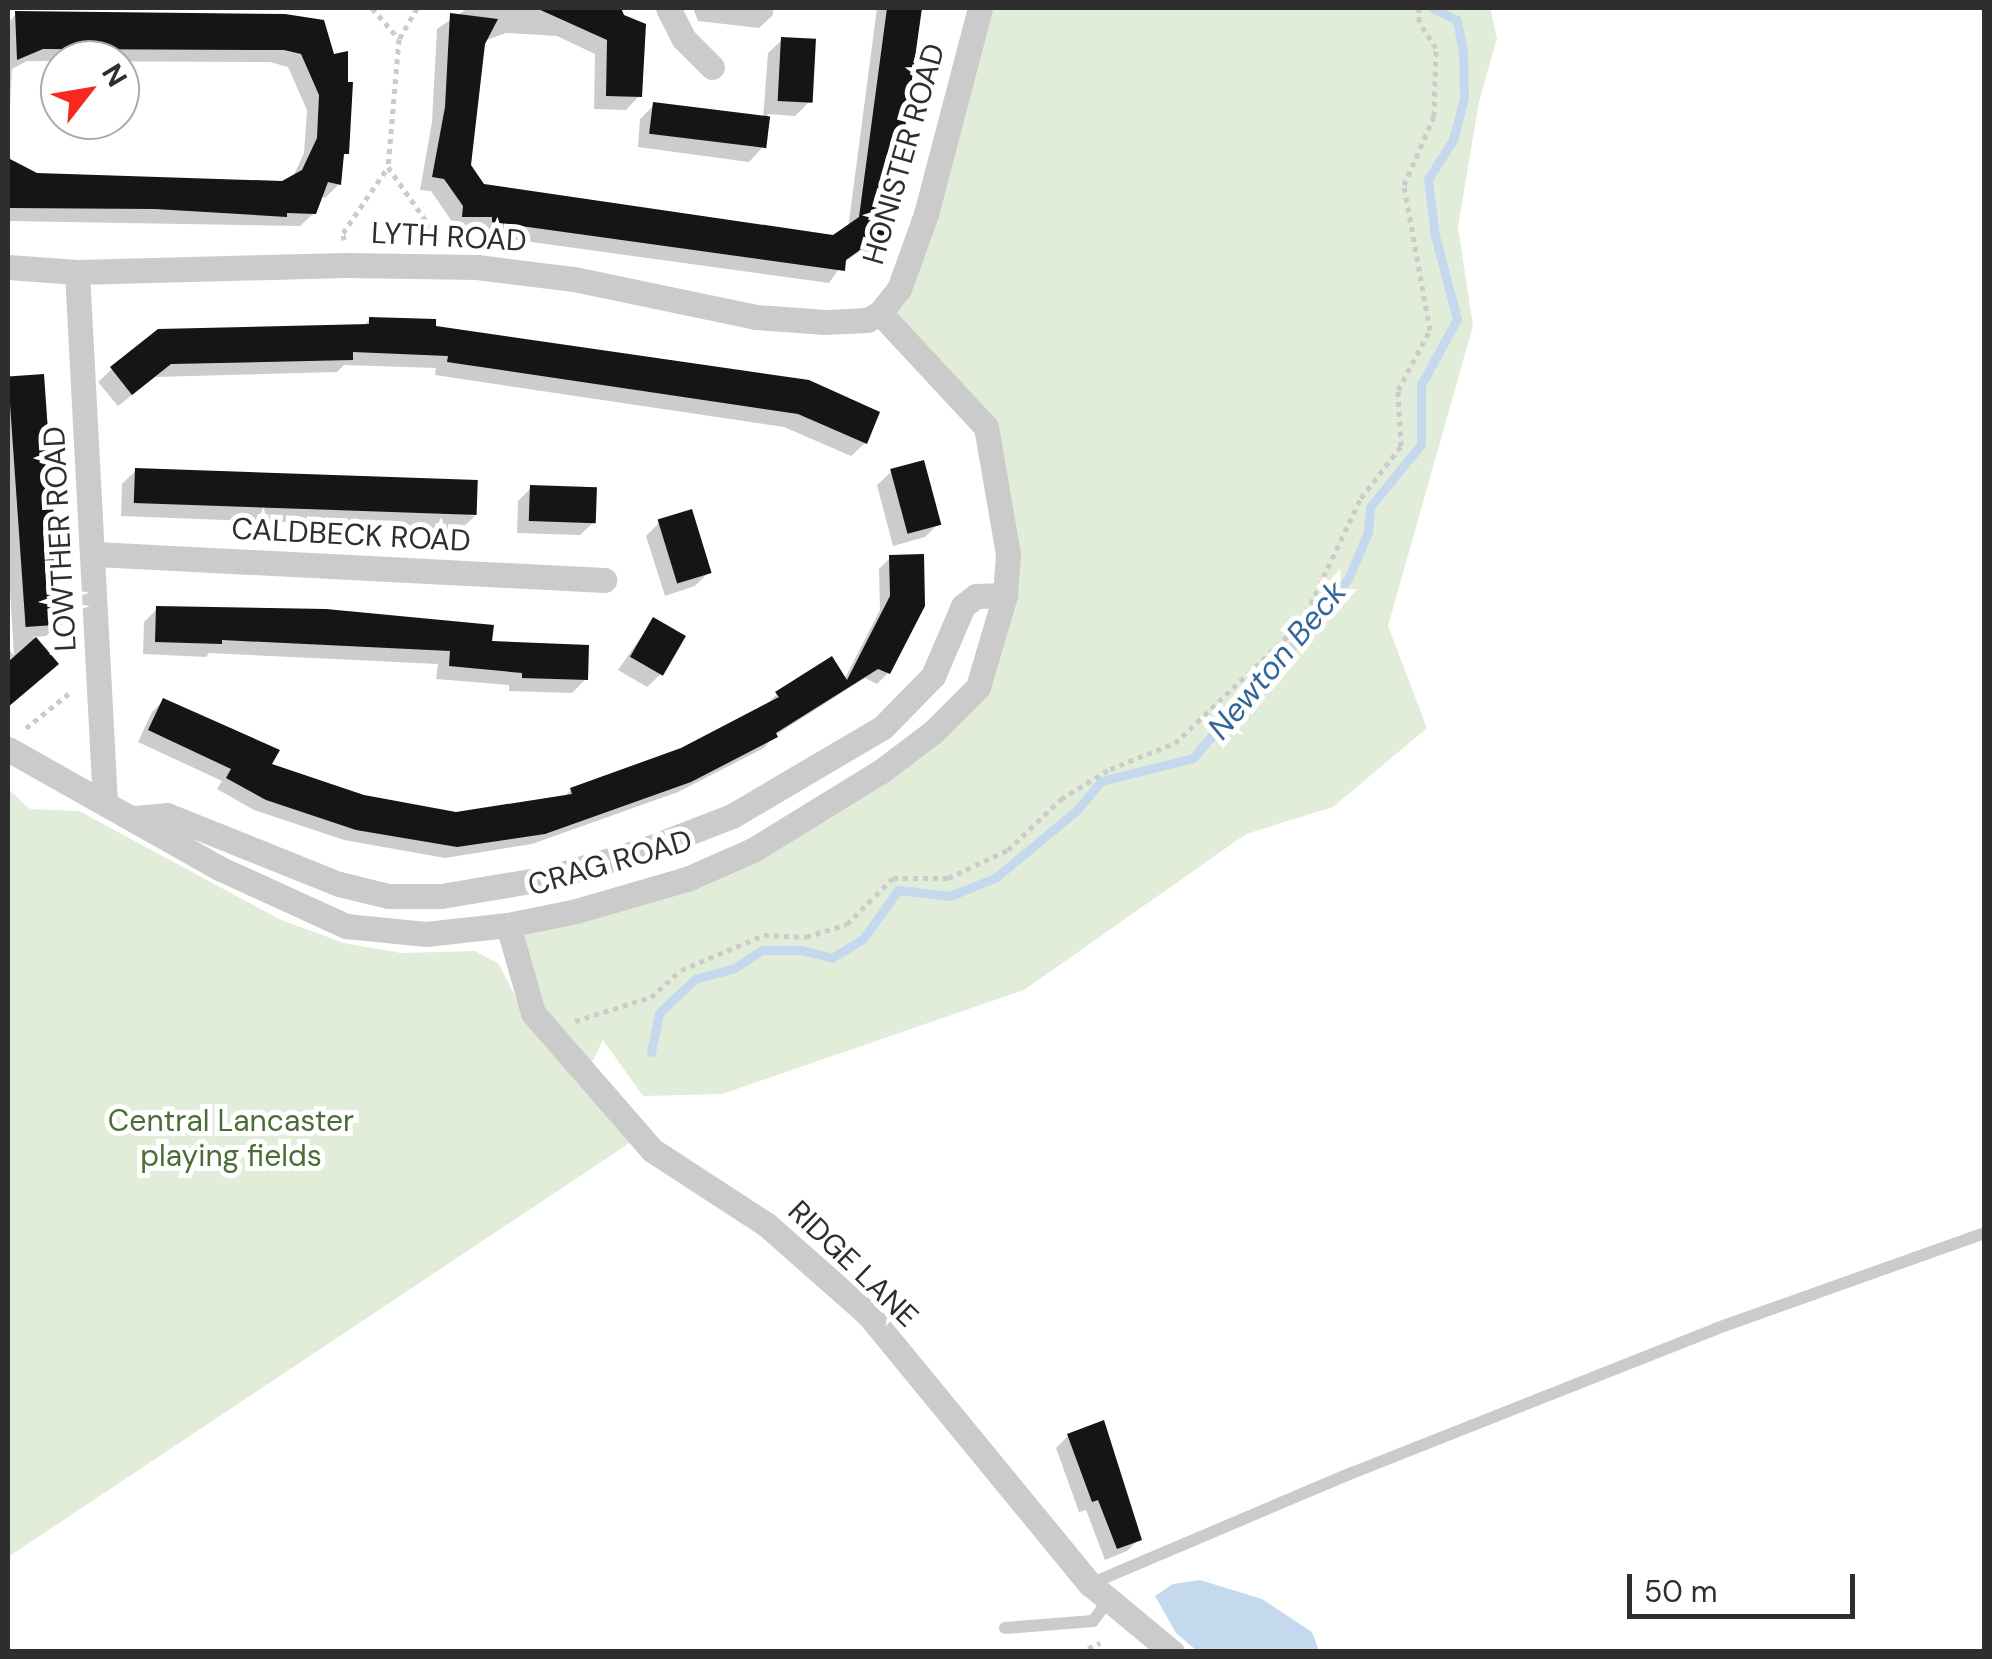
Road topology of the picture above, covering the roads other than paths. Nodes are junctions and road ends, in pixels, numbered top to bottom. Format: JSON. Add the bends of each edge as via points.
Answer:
{"nodes":[{"id":1,"x":668,"y":8,"type":"edge"},
{"id":2,"x":980,"y":8,"type":"edge"},
{"id":3,"x":712,"y":67,"type":"dead end"},
{"id":4,"x":8,"y":267,"type":"edge"},
{"id":5,"x":77,"y":272,"type":"junction"},
{"id":6,"x":880,"y":313,"type":"junction"},
{"id":7,"x":95,"y":554,"type":"junction"},
{"id":8,"x":604,"y":580,"type":"dead end"},
{"id":9,"x":1004,"y":595,"type":"junction"},
{"id":10,"x":15,"y":739,"type":"edge"},
{"id":11,"x":105,"y":802,"type":"junction"},
{"id":12,"x":134,"y":818,"type":"junction"},
{"id":13,"x":508,"y":925,"type":"junction"},
{"id":14,"x":1984,"y":1233,"type":"edge"},
{"id":15,"x":1100,"y":1591,"type":"junction"},
{"id":16,"x":1005,"y":1628,"type":"dead end"},
{"id":17,"x":1172,"y":1652,"type":"edge"}],
"edges":[{"from":1,"to":3,"type":"street","via":[[684,38]]},
{"from":2,"to":6,"type":"street","name":"HONISTER ROAD","via":[[926,214],[899,289]]},
{"from":4,"to":5,"type":"street","name":"LYTH ROAD"},
{"from":5,"to":6,"type":"street","name":"LYTH ROAD","via":[[439,266],[574,279],[756,317],[848,323]]},
{"from":5,"to":7,"type":"street","name":"LOWTHER ROAD"},
{"from":6,"to":9,"type":"street","name":"CRAG ROAD","via":[[986,428],[1008,554]]},
{"from":7,"to":8,"type":"street","name":"CALDBECK ROAD"},
{"from":7,"to":11,"type":"street","name":"LOWTHER ROAD"},
{"from":9,"to":12,"type":"street","name":"CRAG ROAD","via":[[976,596],[963,606],[933,676],[883,728],[732,816],[548,878],[441,896],[388,896],[339,884],[167,815]]},
{"from":9,"to":13,"type":"street","name":"CRAG ROAD","via":[[978,687],[880,772],[752,850],[687,879]]},
{"from":10,"to":11,"type":"street","name":"CRAG ROAD"},
{"from":11,"to":12,"type":"street","name":"CRAG ROAD"},
{"from":12,"to":13,"type":"street","name":"CRAG ROAD","via":[[222,870],[346,926],[426,934]]},
{"from":13,"to":15,"type":"street","name":"RIDGE LANE","via":[[533,1013],[652,1150],[767,1225],[868,1314]]},
{"from":14,"to":15,"type":"lane","via":[[1696,1336],[1352,1473]]},
{"from":15,"to":16,"type":"lane","via":[[1093,1621]]},
{"from":15,"to":17,"type":"street","name":"RIDGE LANE"}]}
